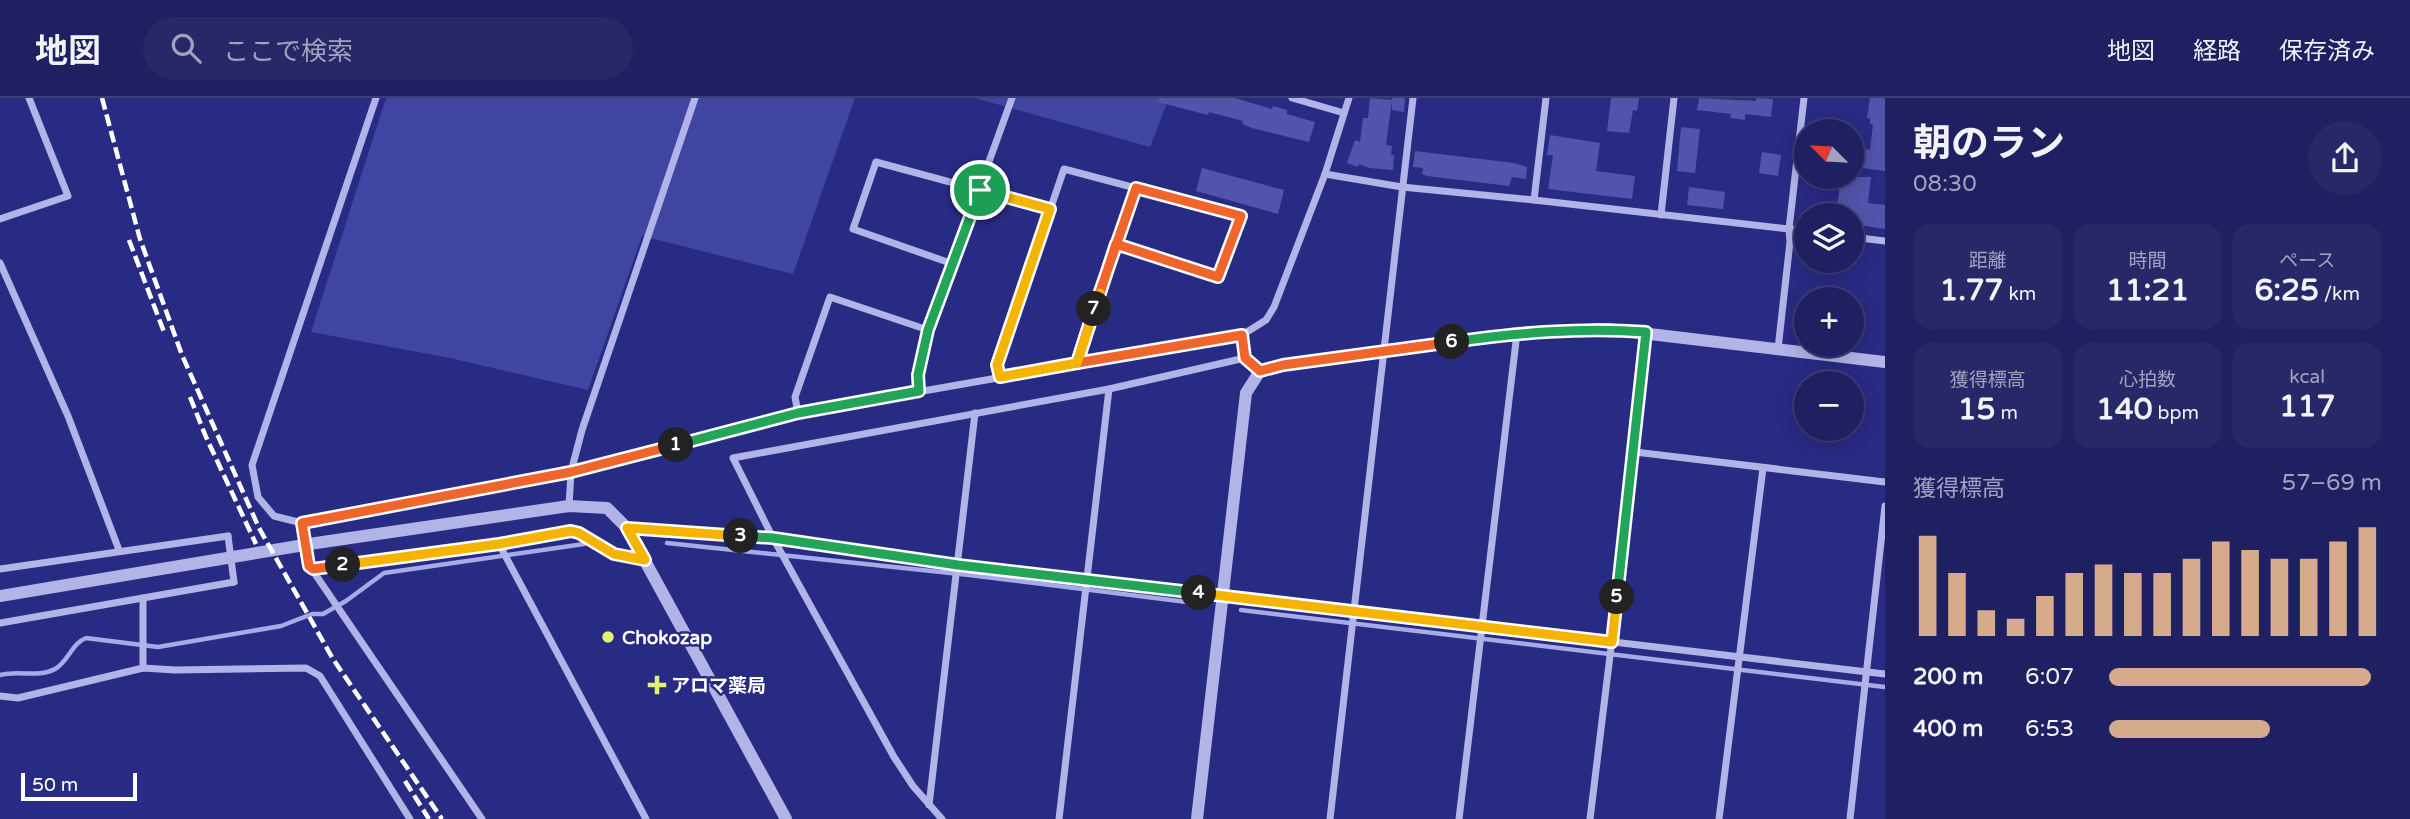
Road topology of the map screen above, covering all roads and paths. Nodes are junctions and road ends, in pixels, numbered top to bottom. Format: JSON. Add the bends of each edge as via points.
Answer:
{"nodes":[{"id":1,"x":29,"y":98,"type":"edge"},
{"id":2,"x":376,"y":98,"type":"edge"},
{"id":3,"x":695,"y":98,"type":"edge"},
{"id":4,"x":1012,"y":98,"type":"edge"},
{"id":5,"x":1292,"y":98,"type":"edge"},
{"id":6,"x":1349,"y":98,"type":"edge"},
{"id":7,"x":1413,"y":98,"type":"edge"},
{"id":8,"x":1546,"y":98,"type":"edge"},
{"id":9,"x":1674,"y":98,"type":"edge"},
{"id":10,"x":1804,"y":98,"type":"edge"},
{"id":11,"x":1344,"y":113,"type":"junction"},
{"id":12,"x":1325,"y":174,"type":"junction"},
{"id":13,"x":1402,"y":187,"type":"junction"},
{"id":14,"x":1136,"y":188,"type":"junction"},
{"id":15,"x":980,"y":190,"type":"junction"},
{"id":16,"x":1534,"y":200,"type":"junction"},
{"id":17,"x":1050,"y":209,"type":"junction"},
{"id":18,"x":1661,"y":215,"type":"junction"},
{"id":19,"x":0,"y":219,"type":"edge"},
{"id":20,"x":1789,"y":229,"type":"junction"},
{"id":21,"x":1794,"y":230,"type":"edge"},
{"id":22,"x":1864,"y":238,"type":"edge"},
{"id":23,"x":1885,"y":241,"type":"edge"},
{"id":24,"x":1116,"y":244,"type":"junction"},
{"id":25,"x":0,"y":263,"type":"edge"},
{"id":26,"x":953,"y":264,"type":"junction"},
{"id":27,"x":928,"y":330,"type":"junction"},
{"id":28,"x":1646,"y":332,"type":"junction"},
{"id":29,"x":1517,"y":333,"type":"junction"},
{"id":30,"x":1242,"y":335,"type":"junction"},
{"id":31,"x":1778,"y":349,"type":"junction"},
{"id":32,"x":1385,"y":351,"type":"junction"},
{"id":33,"x":1245,"y":358,"type":"junction"},
{"id":34,"x":1885,"y":362,"type":"edge"},
{"id":35,"x":1077,"y":363,"type":"junction"},
{"id":36,"x":1260,"y":371,"type":"junction"},
{"id":37,"x":1000,"y":377,"type":"junction"},
{"id":38,"x":1109,"y":388,"type":"junction"},
{"id":39,"x":919,"y":391,"type":"junction"},
{"id":40,"x":798,"y":413,"type":"junction"},
{"id":41,"x":975,"y":413,"type":"junction"},
{"id":42,"x":1634,"y":452,"type":"junction"},
{"id":43,"x":1763,"y":468,"type":"junction"},
{"id":44,"x":571,"y":472,"type":"junction"},
{"id":45,"x":1885,"y":482,"type":"edge"},
{"id":46,"x":569,"y":506,"type":"junction"},
{"id":47,"x":1885,"y":506,"type":"edge"},
{"id":48,"x":302,"y":523,"type":"junction"},
{"id":49,"x":627,"y":528,"type":"junction"},
{"id":50,"x":773,"y":538,"type":"junction"},
{"id":51,"x":499,"y":544,"type":"junction"},
{"id":52,"x":119,"y":550,"type":"junction"},
{"id":53,"x":645,"y":560,"type":"junction"},
{"id":54,"x":958,"y":567,"type":"junction"},
{"id":55,"x":311,"y":568,"type":"junction"},
{"id":56,"x":0,"y":569,"type":"edge"},
{"id":57,"x":1088,"y":582,"type":"junction"},
{"id":58,"x":0,"y":596,"type":"edge"},
{"id":59,"x":1222,"y":596,"type":"junction"},
{"id":60,"x":143,"y":598,"type":"junction"},
{"id":61,"x":1353,"y":614,"type":"junction"},
{"id":62,"x":0,"y":623,"type":"edge"},
{"id":63,"x":1482,"y":629,"type":"junction"},
{"id":64,"x":1611,"y":644,"type":"junction"},
{"id":65,"x":1739,"y":660,"type":"junction"},
{"id":66,"x":143,"y":668,"type":"junction"},
{"id":67,"x":1885,"y":674,"type":"edge"},
{"id":68,"x":1867,"y":675,"type":"junction"},
{"id":69,"x":0,"y":696,"type":"edge"},
{"id":70,"x":929,"y":805,"type":"junction"},
{"id":71,"x":410,"y":819,"type":"edge"},
{"id":72,"x":482,"y":819,"type":"edge"},
{"id":73,"x":646,"y":819,"type":"edge"},
{"id":74,"x":786,"y":819,"type":"edge"},
{"id":75,"x":942,"y":819,"type":"edge"},
{"id":76,"x":1059,"y":819,"type":"edge"},
{"id":77,"x":1197,"y":819,"type":"edge"},
{"id":78,"x":1329,"y":819,"type":"edge"},
{"id":79,"x":1459,"y":819,"type":"edge"},
{"id":80,"x":1590,"y":819,"type":"edge"},
{"id":81,"x":1719,"y":819,"type":"edge"},
{"id":82,"x":1850,"y":819,"type":"edge"}],
"edges":[{"from":1,"to":19,"type":"street","via":[[68,196]]},
{"from":2,"to":48,"type":"street","via":[[252,465],[258,497],[274,516]]},
{"from":3,"to":44,"type":"street"},
{"from":4,"to":15,"type":"street"},
{"from":5,"to":11,"type":"street"},
{"from":6,"to":11,"type":"street"},
{"from":7,"to":13,"type":"street"},
{"from":8,"to":16,"type":"street"},
{"from":9,"to":18,"type":"street"},
{"from":10,"to":20,"type":"street"},
{"from":11,"to":12,"type":"street"},
{"from":12,"to":13,"type":"street"},
{"from":12,"to":30,"type":"street","via":[[1274,307],[1266,320]]},
{"from":13,"to":16,"type":"street"},
{"from":13,"to":32,"type":"street"},
{"from":14,"to":17,"type":"street","via":[[1064,169]]},
{"from":14,"to":24,"type":"street"},
{"from":14,"to":24,"type":"street","via":[[1241,216],[1218,277]]},
{"from":15,"to":17,"type":"street"},
{"from":15,"to":26,"type":"street"},
{"from":15,"to":26,"type":"street","via":[[876,162],[853,229]]},
{"from":16,"to":18,"type":"street"},
{"from":17,"to":37,"type":"street","via":[[997,365]]},
{"from":18,"to":20,"type":"street"},
{"from":20,"to":21,"type":"street"},
{"from":20,"to":31,"type":"street"},
{"from":22,"to":23,"type":"street"},
{"from":24,"to":35,"type":"street"},
{"from":25,"to":52,"type":"street","via":[[68,416]]},
{"from":26,"to":27,"type":"street"},
{"from":27,"to":39,"type":"street"},
{"from":27,"to":40,"type":"street","via":[[830,297],[795,397]]},
{"from":28,"to":29,"type":"street"},
{"from":28,"to":31,"type":"street"},
{"from":28,"to":42,"type":"street"},
{"from":29,"to":32,"type":"street"},
{"from":29,"to":63,"type":"street"},
{"from":30,"to":33,"type":"street"},
{"from":30,"to":35,"type":"street"},
{"from":31,"to":34,"type":"street"},
{"from":32,"to":36,"type":"street"},
{"from":32,"to":61,"type":"street"},
{"from":33,"to":36,"type":"street"},
{"from":33,"to":38,"type":"street"},
{"from":35,"to":37,"type":"street"},
{"from":36,"to":59,"type":"street","via":[[1246,393]]},
{"from":37,"to":39,"type":"street"},
{"from":38,"to":41,"type":"street"},
{"from":38,"to":57,"type":"street"},
{"from":39,"to":40,"type":"street"},
{"from":40,"to":44,"type":"street"},
{"from":41,"to":50,"type":"street","via":[[733,458]]},
{"from":41,"to":54,"type":"street"},
{"from":42,"to":43,"type":"street"},
{"from":42,"to":64,"type":"street"},
{"from":43,"to":45,"type":"street"},
{"from":43,"to":65,"type":"street"},
{"from":44,"to":46,"type":"street"},
{"from":44,"to":48,"type":"street"},
{"from":46,"to":49,"type":"street","via":[[607,508]]},
{"from":46,"to":58,"type":"street"},
{"from":47,"to":68,"type":"street"},
{"from":48,"to":55,"type":"street","bridge":true},
{"from":49,"to":50,"type":"street"},
{"from":49,"to":53,"type":"street"},
{"from":50,"to":54,"type":"street"},
{"from":50,"to":70,"type":"street","via":[[894,757]]},
{"from":51,"to":53,"type":"street","via":[[571,531],[614,554]]},
{"from":51,"to":55,"type":"street"},
{"from":51,"to":73,"type":"street"},
{"from":52,"to":56,"type":"street"},
{"from":52,"to":60,"type":"street","bridge":true,"via":[[228,536],[234,582]]},
{"from":53,"to":74,"type":"street"},
{"from":54,"to":57,"type":"street"},
{"from":54,"to":70,"type":"street"},
{"from":55,"to":72,"type":"street"},
{"from":57,"to":59,"type":"street"},
{"from":57,"to":76,"type":"street"},
{"from":59,"to":61,"type":"street"},
{"from":59,"to":77,"type":"street"},
{"from":60,"to":62,"type":"street"},
{"from":60,"to":66,"type":"street"},
{"from":61,"to":63,"type":"street"},
{"from":61,"to":78,"type":"street"},
{"from":63,"to":64,"type":"street"},
{"from":63,"to":79,"type":"street"},
{"from":64,"to":65,"type":"street"},
{"from":64,"to":80,"type":"street"},
{"from":65,"to":68,"type":"street"},
{"from":65,"to":81,"type":"street"},
{"from":66,"to":69,"type":"street","via":[[18,698]]},
{"from":66,"to":71,"type":"street","via":[[306,668],[320,676]]},
{"from":67,"to":68,"type":"street"},
{"from":68,"to":82,"type":"street"},
{"from":70,"to":75,"type":"street"}]}
